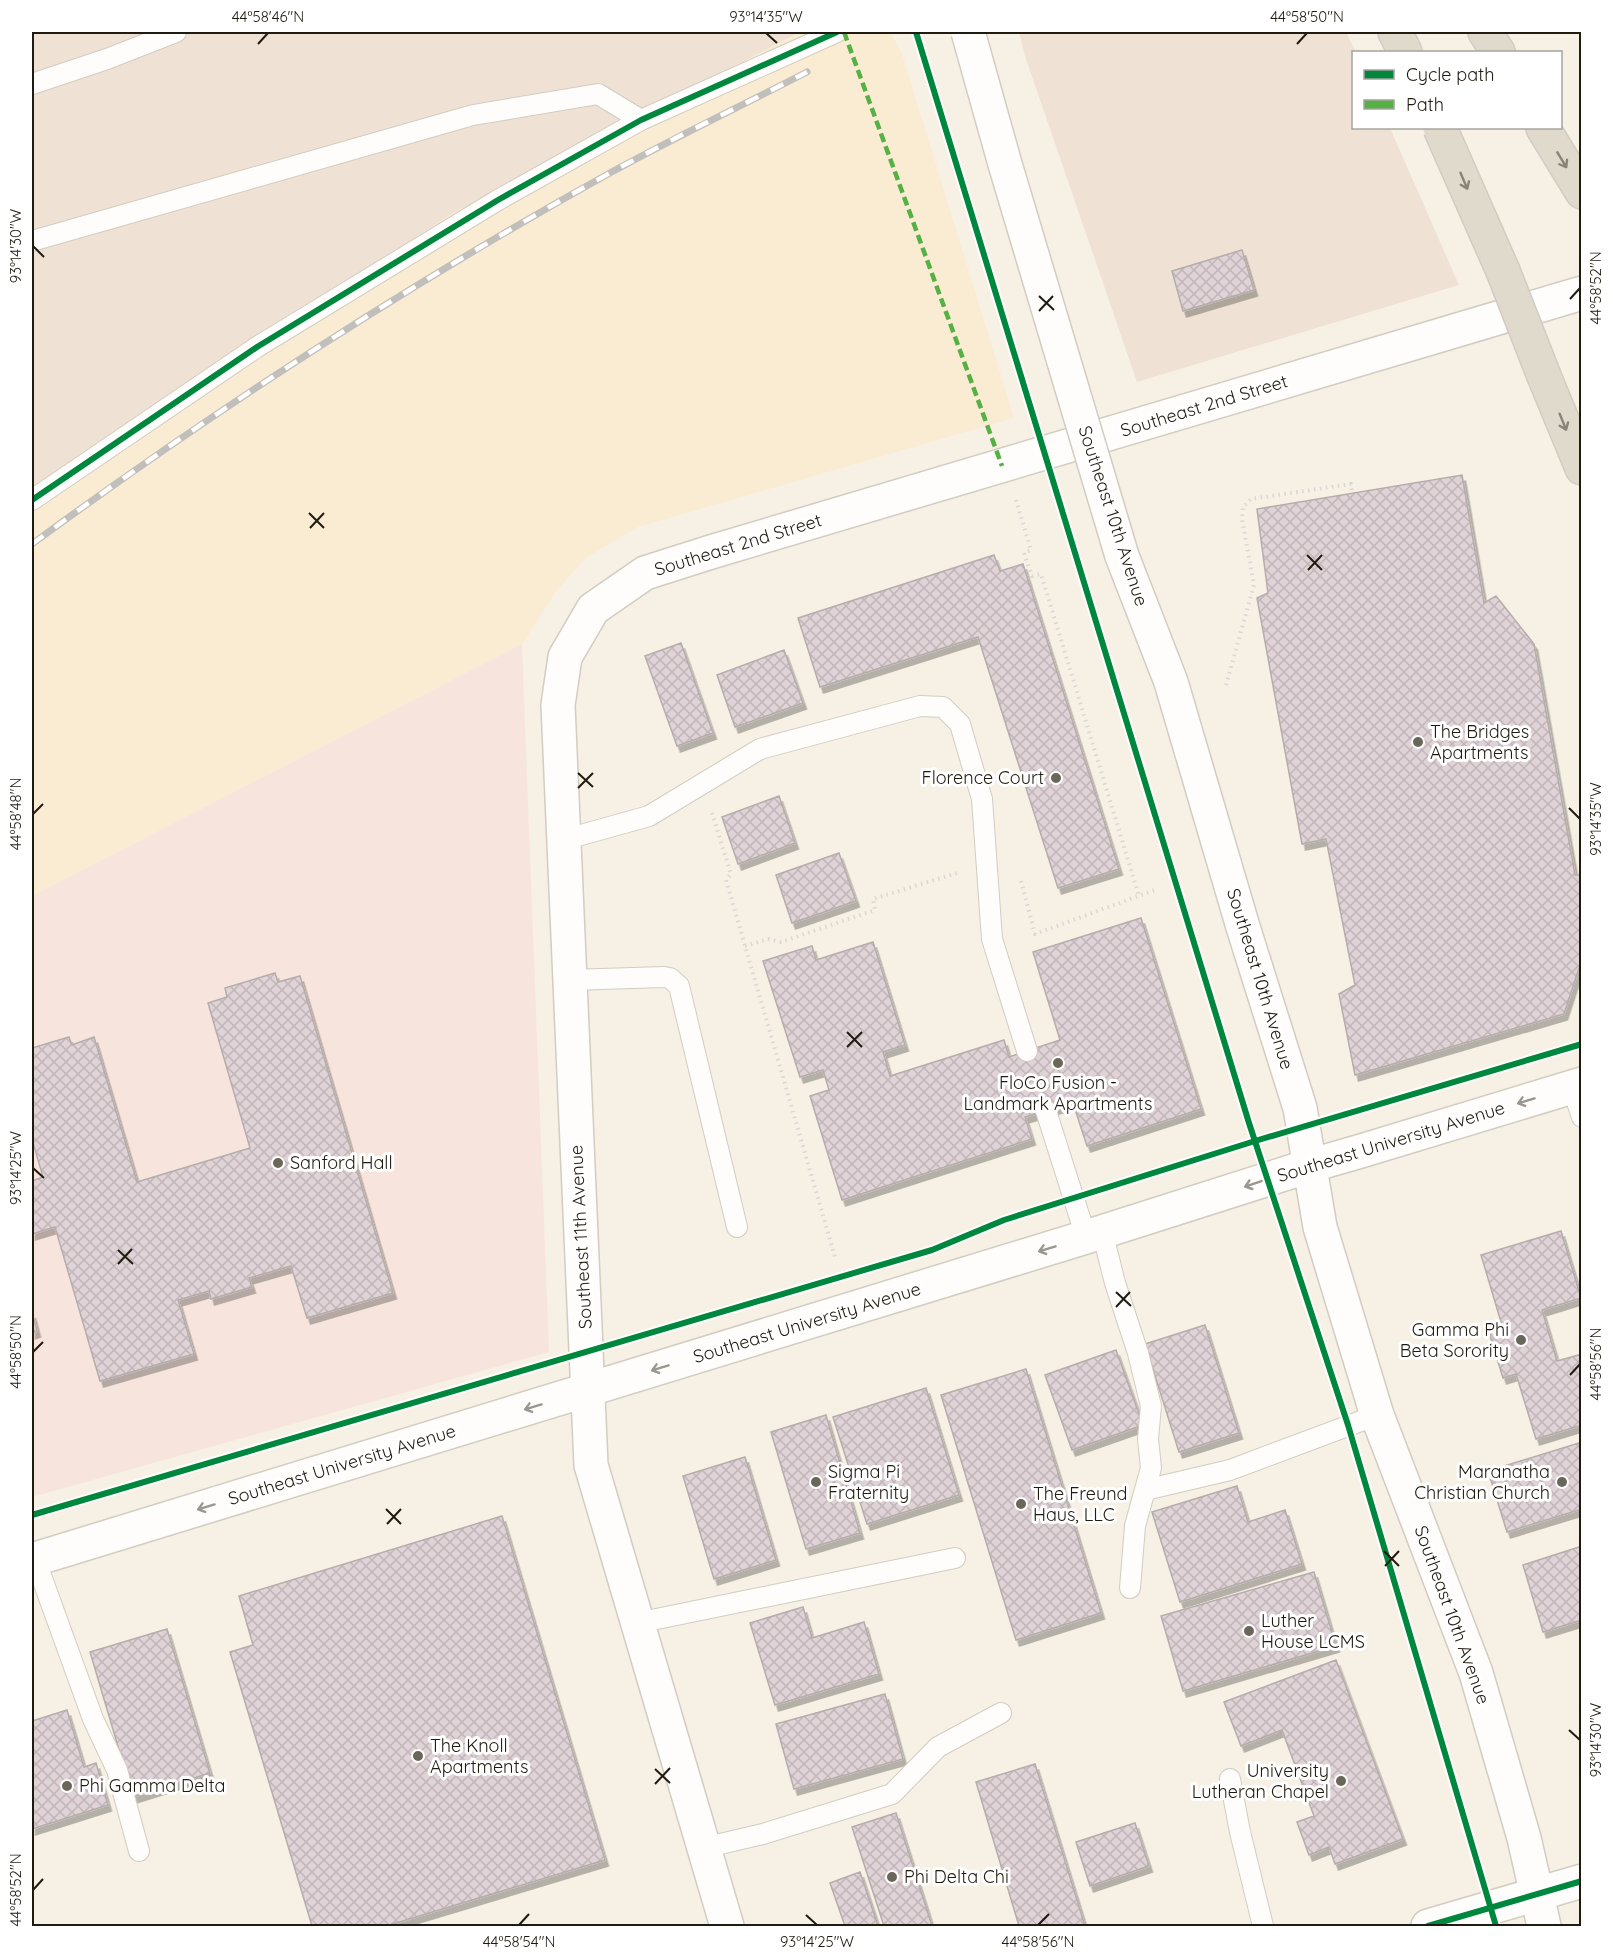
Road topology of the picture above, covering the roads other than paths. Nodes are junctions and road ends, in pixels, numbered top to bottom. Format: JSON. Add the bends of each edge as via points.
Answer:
{"nodes":[{"id":1,"x":176,"y":32,"type":"edge"},
{"id":2,"x":837,"y":32,"type":"edge"},
{"id":3,"x":968,"y":32,"type":"edge"},
{"id":4,"x":1395,"y":32,"type":"edge"},
{"id":5,"x":1485,"y":32,"type":"edge"},
{"id":6,"x":1404,"y":51,"type":"edge"},
{"id":7,"x":1497,"y":51,"type":"edge"},
{"id":8,"x":32,"y":84,"type":"edge"},
{"id":9,"x":641,"y":120,"type":"junction"},
{"id":10,"x":1440,"y":129,"type":"edge"},
{"id":11,"x":1544,"y":129,"type":"edge"},
{"id":12,"x":1581,"y":192,"type":"edge"},
{"id":13,"x":32,"y":241,"type":"edge"},
{"id":14,"x":1581,"y":293,"type":"edge"},
{"id":15,"x":1581,"y":468,"type":"edge"},
{"id":16,"x":32,"y":500,"type":"edge"},
{"id":17,"x":593,"y":609,"type":"joint"},
{"id":18,"x":563,"y":840,"type":"junction"},
{"id":19,"x":570,"y":980,"type":"junction"},
{"id":20,"x":1027,"y":1051,"type":"dead end"},
{"id":21,"x":1578,"y":1096,"type":"edge"},
{"id":22,"x":1046,"y":1111,"type":"dead end"},
{"id":23,"x":1309,"y":1166,"type":"junction"},
{"id":24,"x":737,"y":1227,"type":"dead end"},
{"id":25,"x":1094,"y":1234,"type":"junction"},
{"id":26,"x":589,"y":1390,"type":"junction"},
{"id":27,"x":1377,"y":1415,"type":"junction"},
{"id":28,"x":1145,"y":1490,"type":"junction"},
{"id":29,"x":955,"y":1558,"type":"dead end"},
{"id":30,"x":33,"y":1560,"type":"edge"},
{"id":31,"x":1130,"y":1588,"type":"dead end"},
{"id":32,"x":637,"y":1623,"type":"junction"},
{"id":33,"x":1001,"y":1713,"type":"dead end"},
{"id":34,"x":1230,"y":1779,"type":"dead end"},
{"id":35,"x":703,"y":1848,"type":"junction"},
{"id":36,"x":139,"y":1851,"type":"dead end"},
{"id":37,"x":1581,"y":1881,"type":"edge"},
{"id":38,"x":1536,"y":1894,"type":"junction"},
{"id":39,"x":727,"y":1926,"type":"edge"},
{"id":40,"x":1263,"y":1926,"type":"edge"},
{"id":41,"x":1428,"y":1926,"type":"edge"},
{"id":42,"x":1544,"y":1926,"type":"edge"}],
"edges":[{"from":1,"to":8,"type":"lane"},
{"from":2,"to":9,"type":"lane"},
{"from":3,"to":23,"type":"street","name":"Southeast 10th Avenue","bridge":true,"via":[[1122,556],[1171,682],[1300,1108]]},
{"from":4,"to":6,"type":"highway"},
{"from":5,"to":7,"type":"highway"},
{"from":9,"to":13,"type":"lane","via":[[598,94],[473,116]]},
{"from":9,"to":16,"type":"lane","via":[[498,200],[257,347]]},
{"from":10,"to":15,"type":"highway","one_way":true,"bridge":true,"via":[[1503,271]]},
{"from":11,"to":12,"type":"highway","one_way":true},
{"from":14,"to":17,"type":"street","name":"Southeast 2nd Street","via":[[645,573]]},
{"from":17,"to":18,"type":"street","name":"Southeast 11th Avenue","via":[[565,657],[558,705]]},
{"from":18,"to":19,"type":"street","name":"Southeast 11th Avenue"},
{"from":18,"to":20,"type":"lane","via":[[649,816],[760,749],[920,706],[943,707],[960,724],[982,799],[992,939]]},
{"from":19,"to":24,"type":"lane","via":[[664,977],[679,986]]},
{"from":19,"to":26,"type":"street","name":"Southeast 11th Avenue"},
{"from":21,"to":23,"type":"street","name":"Southeast University Avenue","one_way":true},
{"from":22,"to":25,"type":"lane"},
{"from":23,"to":25,"type":"street","name":"Southeast University Avenue","one_way":true},
{"from":23,"to":27,"type":"street","name":"Southeast 10th Avenue","via":[[1320,1227]]},
{"from":25,"to":26,"type":"street","name":"Southeast University Avenue","one_way":true},
{"from":25,"to":28,"type":"lane","via":[[1138,1353],[1150,1406],[1151,1467]]},
{"from":26,"to":30,"type":"street","name":"Southeast University Avenue","one_way":true},
{"from":26,"to":32,"type":"street","name":"Southeast 11th Avenue","via":[[591,1465]]},
{"from":27,"to":28,"type":"lane","via":[[1230,1470]]},
{"from":27,"to":38,"type":"street","name":"Southeast 10th Avenue","via":[[1476,1673],[1524,1838]]},
{"from":28,"to":31,"type":"lane","via":[[1136,1526]]},
{"from":29,"to":32,"type":"lane"},
{"from":30,"to":36,"type":"lane","via":[[93,1719],[117,1770]]},
{"from":32,"to":35,"type":"street","name":"Southeast 11th Avenue"},
{"from":33,"to":35,"type":"lane","via":[[938,1747],[892,1794],[763,1834]]},
{"from":34,"to":40,"type":"lane"},
{"from":35,"to":39,"type":"street","name":"Southeast 11th Avenue"},
{"from":37,"to":38,"type":"street"},
{"from":38,"to":41,"type":"street"},
{"from":38,"to":42,"type":"street","name":"Southeast 10th Avenue"}]}
